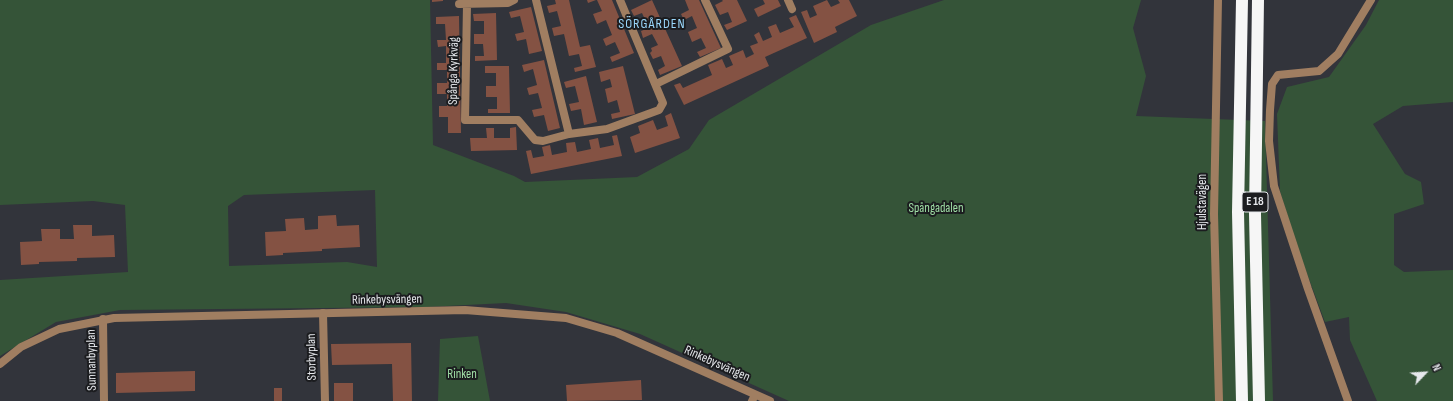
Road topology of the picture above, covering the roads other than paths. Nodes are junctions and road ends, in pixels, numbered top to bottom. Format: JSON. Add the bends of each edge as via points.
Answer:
{"nodes":[{"id":1,"x":514,"y":0,"type":"edge"},
{"id":2,"x":536,"y":0,"type":"edge"},
{"id":3,"x":620,"y":0,"type":"edge"},
{"id":4,"x":706,"y":0,"type":"edge"},
{"id":5,"x":788,"y":0,"type":"edge"},
{"id":6,"x":1371,"y":0,"type":"edge"},
{"id":7,"x":1218,"y":1,"type":"edge"},
{"id":8,"x":1242,"y":2,"type":"edge"},
{"id":9,"x":1258,"y":2,"type":"edge"},
{"id":10,"x":792,"y":9,"type":"dead end"},
{"id":11,"x":656,"y":84,"type":"junction"},
{"id":12,"x":568,"y":134,"type":"junction"},
{"id":13,"x":323,"y":313,"type":"junction"},
{"id":14,"x":103,"y":319,"type":"junction"},
{"id":15,"x":0,"y":364,"type":"edge"},
{"id":16,"x":754,"y":398,"type":"edge"},
{"id":17,"x":104,"y":401,"type":"edge"},
{"id":18,"x":325,"y":401,"type":"edge"},
{"id":19,"x":770,"y":401,"type":"edge"},
{"id":20,"x":1219,"y":401,"type":"edge"},
{"id":21,"x":1242,"y":401,"type":"edge"},
{"id":22,"x":1259,"y":401,"type":"edge"},
{"id":23,"x":1348,"y":401,"type":"edge"}],
"edges":[{"from":1,"to":12,"type":"street","name":"Spånga Kyrkväg","via":[[508,3],[463,4],[464,120],[518,120],[536,140],[544,141]]},
{"from":2,"to":12,"type":"street"},
{"from":3,"to":11,"type":"street","name":"Spånga Kyrkväg"},
{"from":4,"to":11,"type":"street","via":[[728,49]]},
{"from":5,"to":10,"type":"street"},
{"from":6,"to":23,"type":"street","via":[[1338,54],[1319,71],[1278,75],[1272,84],[1270,110],[1269,141],[1274,186]]},
{"from":7,"to":20,"type":"street","name":"Hjulstavägen","via":[[1214,214]]},
{"from":8,"to":21,"type":"highway","number":"E 18","via":[[1238,212]]},
{"from":9,"to":22,"type":"highway","number":"E 18","via":[[1255,214]]},
{"from":11,"to":12,"type":"street","name":"Spånga Kyrkväg","via":[[663,103],[659,110],[607,129]]},
{"from":13,"to":14,"type":"street","name":"Rinkebysvängen"},
{"from":13,"to":16,"type":"street","name":"Rinkebysvängen","via":[[465,310],[566,318],[617,333]]},
{"from":13,"to":18,"type":"street","name":"Storbyplan"},
{"from":14,"to":15,"type":"street","name":"Rinkebysvängen","via":[[59,329],[21,347]]},
{"from":14,"to":17,"type":"street","name":"Sunnanbyplan"},
{"from":16,"to":19,"type":"street","name":"Rinkebysvängen"}]}
